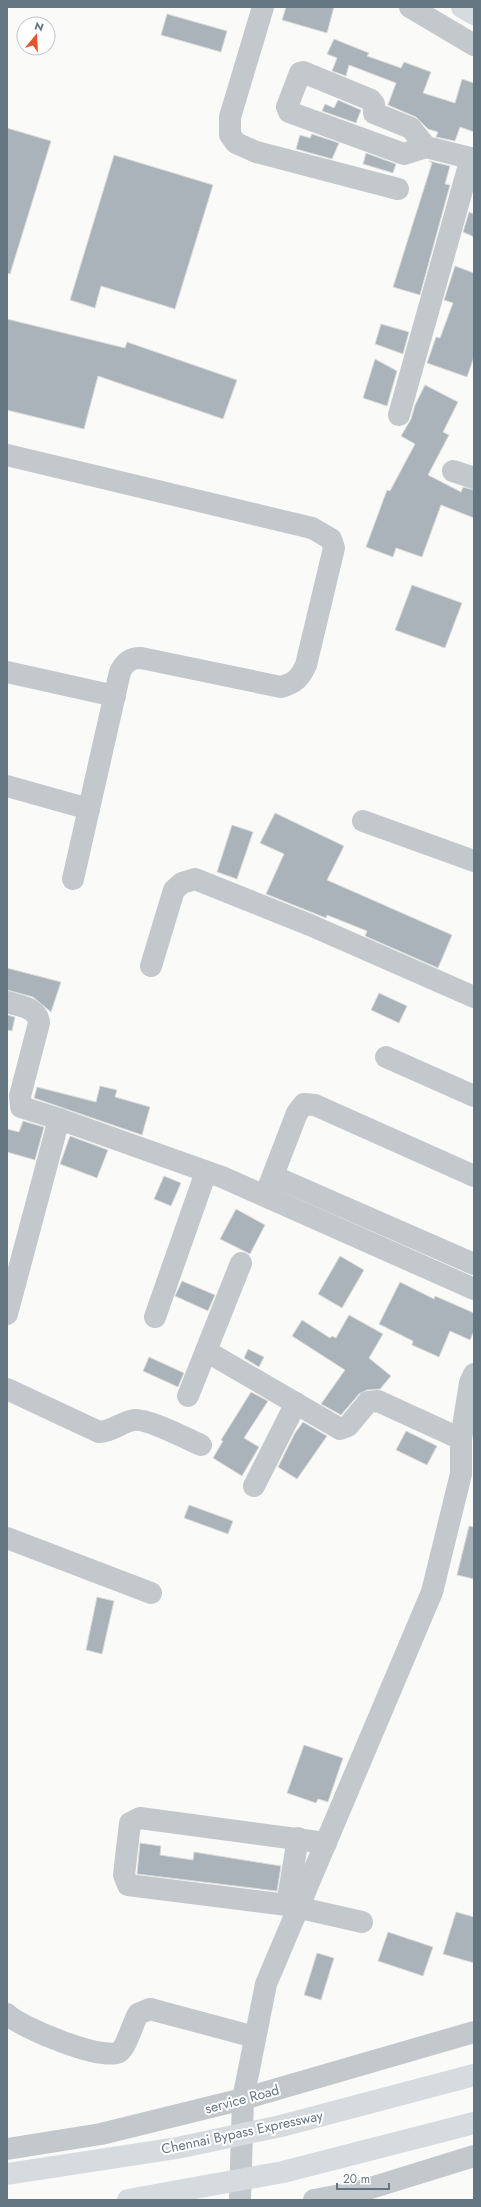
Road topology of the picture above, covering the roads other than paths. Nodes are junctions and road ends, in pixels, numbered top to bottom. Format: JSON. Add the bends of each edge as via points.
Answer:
{"nodes":[{"id":1,"x":263,"y":7,"type":"edge"},
{"id":2,"x":410,"y":7,"type":"edge"},
{"id":3,"x":462,"y":7,"type":"edge"},
{"id":4,"x":474,"y":14,"type":"edge"},
{"id":5,"x":474,"y":45,"type":"edge"},
{"id":6,"x":426,"y":146,"type":"junction"},
{"id":7,"x":472,"y":159,"type":"edge"},
{"id":8,"x":398,"y":189,"type":"dead end"},
{"id":9,"x":399,"y":415,"type":"dead end"},
{"id":10,"x":7,"y":455,"type":"edge"},
{"id":11,"x":453,"y":470,"type":"dead end"},
{"id":12,"x":474,"y":478,"type":"edge"},
{"id":13,"x":7,"y":672,"type":"edge"},
{"id":14,"x":115,"y":696,"type":"junction"},
{"id":15,"x":7,"y":786,"type":"edge"},
{"id":16,"x":89,"y":809,"type":"junction"},
{"id":17,"x":364,"y":821,"type":"dead end"},
{"id":18,"x":474,"y":861,"type":"edge"},
{"id":19,"x":73,"y":879,"type":"dead end"},
{"id":20,"x":151,"y":966,"type":"dead end"},
{"id":21,"x":474,"y":997,"type":"edge"},
{"id":22,"x":7,"y":1002,"type":"edge"},
{"id":23,"x":386,"y":1057,"type":"dead end"},
{"id":24,"x":474,"y":1096,"type":"edge"},
{"id":25,"x":59,"y":1119,"type":"junction"},
{"id":26,"x":206,"y":1172,"type":"junction"},
{"id":27,"x":273,"y":1176,"type":"junction"},
{"id":28,"x":474,"y":1176,"type":"edge"},
{"id":29,"x":265,"y":1196,"type":"junction"},
{"id":30,"x":241,"y":1263,"type":"dead end"},
{"id":31,"x":474,"y":1264,"type":"edge"},
{"id":32,"x":474,"y":1289,"type":"edge"},
{"id":33,"x":7,"y":1314,"type":"edge"},
{"id":34,"x":155,"y":1317,"type":"dead end"},
{"id":35,"x":206,"y":1351,"type":"junction"},
{"id":36,"x":474,"y":1374,"type":"edge"},
{"id":37,"x":7,"y":1390,"type":"edge"},
{"id":38,"x":188,"y":1396,"type":"dead end"},
{"id":39,"x":296,"y":1403,"type":"junction"},
{"id":40,"x":461,"y":1439,"type":"junction"},
{"id":41,"x":201,"y":1445,"type":"dead end"},
{"id":42,"x":467,"y":1476,"type":"edge"},
{"id":43,"x":254,"y":1486,"type":"dead end"},
{"id":44,"x":7,"y":1538,"type":"edge"},
{"id":45,"x":152,"y":1593,"type":"dead end"},
{"id":46,"x":298,"y":1838,"type":"junction"},
{"id":47,"x":326,"y":1843,"type":"junction"},
{"id":48,"x":293,"y":1906,"type":"junction"},
{"id":49,"x":362,"y":1922,"type":"dead end"},
{"id":50,"x":7,"y":2014,"type":"edge"},
{"id":51,"x":474,"y":2032,"type":"edge"},
{"id":52,"x":255,"y":2038,"type":"junction"},
{"id":53,"x":474,"y":2075,"type":"edge"},
{"id":54,"x":243,"y":2100,"type":"junction"},
{"id":55,"x":474,"y":2123,"type":"edge"},
{"id":56,"x":7,"y":2149,"type":"edge"},
{"id":57,"x":472,"y":2158,"type":"edge"},
{"id":58,"x":7,"y":2174,"type":"edge"},
{"id":59,"x":128,"y":2200,"type":"edge"},
{"id":60,"x":240,"y":2200,"type":"edge"},
{"id":61,"x":314,"y":2200,"type":"edge"}],
"edges":[{"from":1,"to":8,"type":"street","via":[[230,117],[230,135],[236,143],[256,152]]},
{"from":2,"to":5,"type":"street"},
{"from":3,"to":4,"type":"highway"},
{"from":6,"to":6,"type":"street","via":[[411,128],[374,113],[374,104],[371,100],[303,72],[300,73],[287,108],[289,112],[404,154]]},
{"from":6,"to":7,"type":"street"},
{"from":7,"to":9,"type":"street"},
{"from":10,"to":14,"type":"street","via":[[312,528],[331,539],[334,548],[301,677],[281,687],[133,658],[127,661],[120,672]]},
{"from":11,"to":12,"type":"street"},
{"from":13,"to":14,"type":"street"},
{"from":14,"to":16,"type":"street"},
{"from":15,"to":16,"type":"street"},
{"from":16,"to":19,"type":"street"},
{"from":17,"to":18,"type":"street"},
{"from":20,"to":21,"type":"street","via":[[174,890],[182,882],[196,879],[310,925]]},
{"from":22,"to":25,"type":"street","via":[[36,1012],[40,1023],[20,1096],[21,1107]]},
{"from":23,"to":24,"type":"street"},
{"from":25,"to":26,"type":"street"},
{"from":25,"to":33,"type":"street"},
{"from":26,"to":29,"type":"street"},
{"from":26,"to":34,"type":"street"},
{"from":27,"to":28,"type":"street","via":[[297,1113],[304,1104],[314,1105]]},
{"from":27,"to":29,"type":"street"},
{"from":27,"to":31,"type":"street"},
{"from":29,"to":32,"type":"street"},
{"from":30,"to":35,"type":"street"},
{"from":35,"to":38,"type":"street"},
{"from":35,"to":39,"type":"street"},
{"from":36,"to":40,"type":"street","via":[[470,1383]]},
{"from":37,"to":41,"type":"street","via":[[99,1432],[110,1431],[128,1421],[143,1420]]},
{"from":39,"to":40,"type":"street","via":[[340,1429],[348,1426],[368,1402],[378,1401]]},
{"from":39,"to":43,"type":"street"},
{"from":40,"to":42,"type":"street"},
{"from":42,"to":47,"type":"street","via":[[432,1592]]},
{"from":44,"to":45,"type":"street"},
{"from":46,"to":47,"type":"street"},
{"from":46,"to":48,"type":"street"},
{"from":46,"to":48,"type":"street","via":[[140,1818],[130,1823],[124,1875],[128,1885]]},
{"from":47,"to":48,"type":"street"},
{"from":48,"to":49,"type":"street"},
{"from":48,"to":52,"type":"street","via":[[266,1984]]},
{"from":50,"to":52,"type":"street","via":[[22,2025],[46,2035],[82,2049],[110,2055],[123,2049],[138,2014],[150,2009]]},
{"from":51,"to":54,"type":"street","name":"service Road"},
{"from":52,"to":54,"type":"street"},
{"from":53,"to":58,"type":"highway","name":"Chennai Bypass Expressway","via":[[281,2126],[177,2148]]},
{"from":54,"to":56,"type":"street","name":"service Road","via":[[101,2134]]},
{"from":54,"to":60,"type":"street"},
{"from":55,"to":59,"type":"highway","via":[[283,2172]]},
{"from":57,"to":61,"type":"street","via":[[361,2191]]}]}
